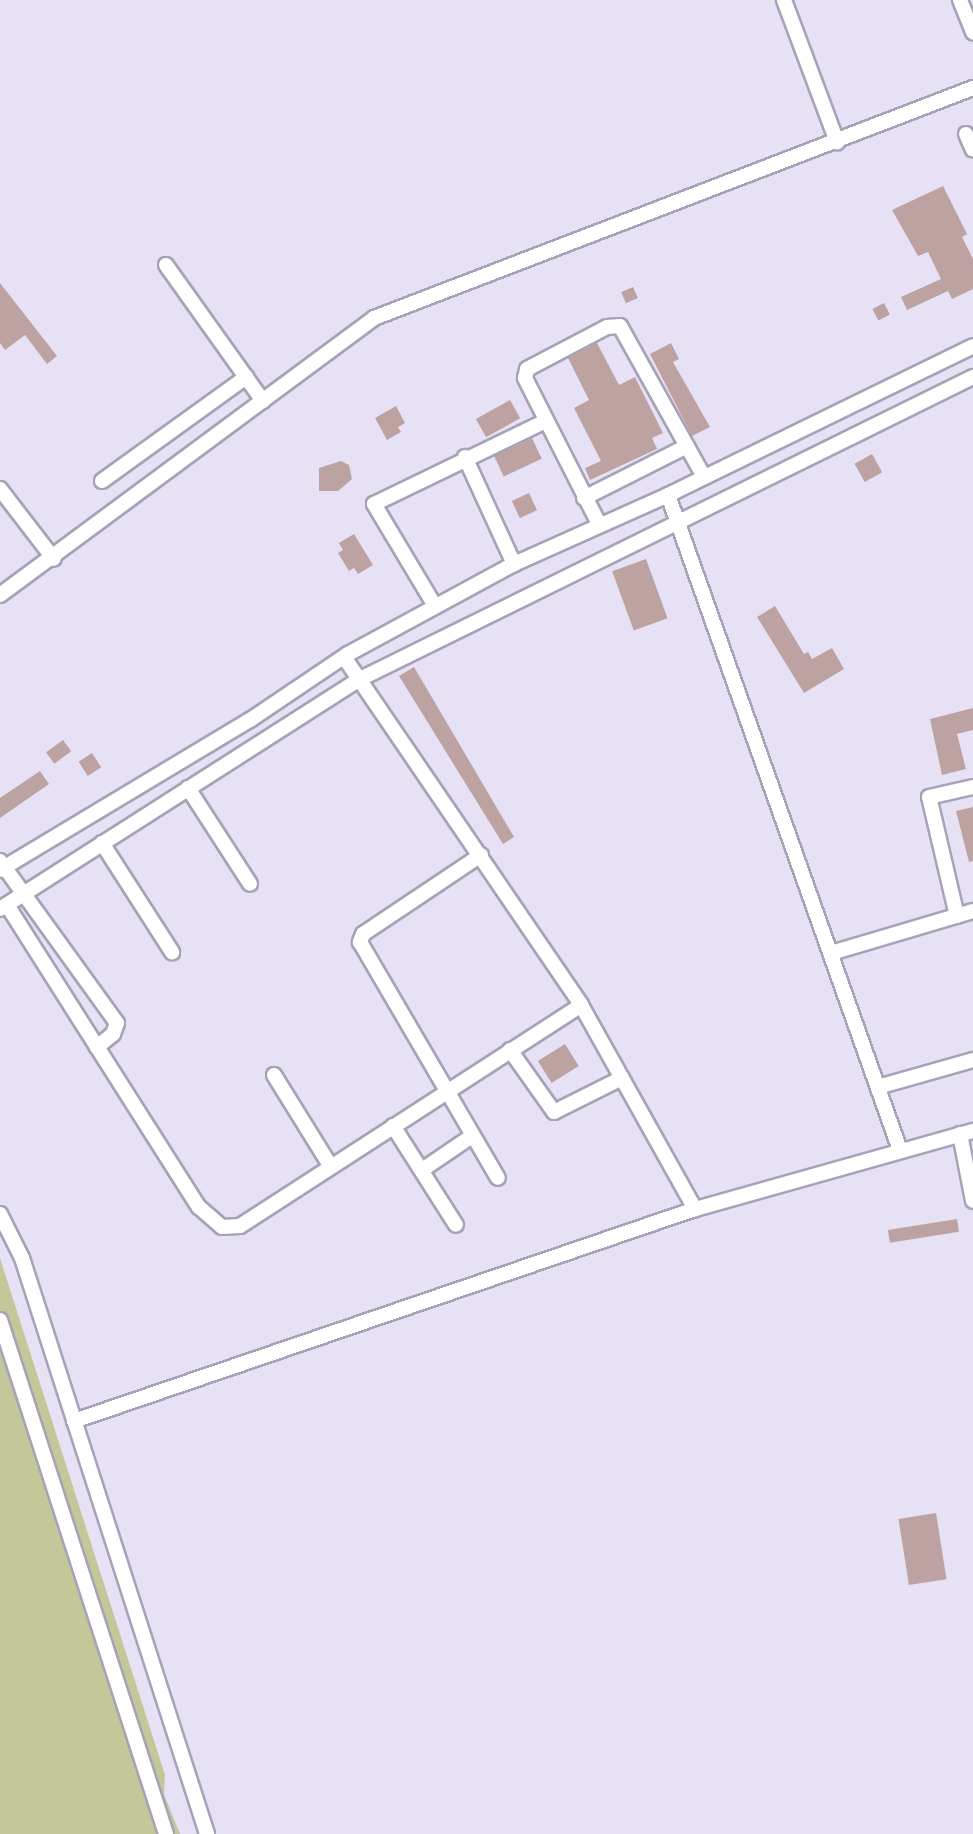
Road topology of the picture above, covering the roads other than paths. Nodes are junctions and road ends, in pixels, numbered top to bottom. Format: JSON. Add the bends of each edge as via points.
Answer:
{"nodes":[{"id":1,"x":784,"y":0,"type":"edge"},
{"id":2,"x":960,"y":0,"type":"edge"},
{"id":3,"x":973,"y":33,"type":"edge"},
{"id":4,"x":973,"y":88,"type":"edge"},
{"id":5,"x":966,"y":134,"type":"dead end"},
{"id":6,"x":837,"y":142,"type":"junction"},
{"id":7,"x":973,"y":150,"type":"edge"},
{"id":8,"x":166,"y":265,"type":"dead end"},
{"id":9,"x":973,"y":346,"type":"edge"},
{"id":10,"x":246,"y":377,"type":"junction"},
{"id":11,"x":973,"y":377,"type":"edge"},
{"id":12,"x":263,"y":401,"type":"junction"},
{"id":13,"x":544,"y":422,"type":"junction"},
{"id":14,"x":687,"y":446,"type":"junction"},
{"id":15,"x":465,"y":457,"type":"junction"},
{"id":16,"x":704,"y":477,"type":"junction"},
{"id":17,"x":102,"y":481,"type":"dead end"},
{"id":18,"x":0,"y":489,"type":"edge"},
{"id":19,"x":668,"y":495,"type":"junction"},
{"id":20,"x":584,"y":498,"type":"junction"},
{"id":21,"x":677,"y":522,"type":"junction"},
{"id":22,"x":599,"y":524,"type":"junction"},
{"id":23,"x":54,"y":559,"type":"junction"},
{"id":24,"x":514,"y":564,"type":"junction"},
{"id":25,"x":0,"y":595,"type":"edge"},
{"id":26,"x":435,"y":606,"type":"junction"},
{"id":27,"x":344,"y":657,"type":"junction"},
{"id":28,"x":358,"y":680,"type":"junction"},
{"id":29,"x":973,"y":787,"type":"edge"},
{"id":30,"x":188,"y":788,"type":"junction"},
{"id":31,"x":102,"y":844,"type":"junction"},
{"id":32,"x":481,"y":855,"type":"junction"},
{"id":33,"x":1,"y":866,"type":"edge"},
{"id":34,"x":250,"y":884,"type":"dead end"},
{"id":35,"x":24,"y":894,"type":"junction"},
{"id":36,"x":4,"y":907,"type":"edge"},
{"id":37,"x":973,"y":911,"type":"edge"},
{"id":38,"x":957,"y":916,"type":"junction"},
{"id":39,"x":172,"y":952,"type":"dead end"},
{"id":40,"x":831,"y":953,"type":"junction"},
{"id":41,"x":581,"y":1004,"type":"junction"},
{"id":42,"x":97,"y":1047,"type":"junction"},
{"id":43,"x":510,"y":1051,"type":"junction"},
{"id":44,"x":973,"y":1060,"type":"edge"},
{"id":45,"x":274,"y":1075,"type":"dead end"},
{"id":46,"x":622,"y":1078,"type":"junction"},
{"id":47,"x":881,"y":1086,"type":"junction"},
{"id":48,"x":445,"y":1093,"type":"junction"},
{"id":49,"x":393,"y":1126,"type":"junction"},
{"id":50,"x":967,"y":1133,"type":"edge"},
{"id":51,"x":472,"y":1136,"type":"junction"},
{"id":52,"x":900,"y":1150,"type":"junction"},
{"id":53,"x":331,"y":1167,"type":"junction"},
{"id":54,"x":422,"y":1170,"type":"junction"},
{"id":55,"x":498,"y":1178,"type":"dead end"},
{"id":56,"x":973,"y":1202,"type":"edge"},
{"id":57,"x":695,"y":1209,"type":"junction"},
{"id":58,"x":0,"y":1214,"type":"edge"},
{"id":59,"x":456,"y":1225,"type":"dead end"},
{"id":60,"x":0,"y":1320,"type":"edge"},
{"id":61,"x":74,"y":1421,"type":"junction"},
{"id":62,"x":166,"y":1834,"type":"edge"},
{"id":63,"x":207,"y":1834,"type":"edge"}],
"edges":[{"from":1,"to":6,"type":"street"},
{"from":2,"to":3,"type":"street"},
{"from":4,"to":6,"type":"street"},
{"from":5,"to":7,"type":"street"},
{"from":6,"to":12,"type":"street","via":[[374,318]]},
{"from":8,"to":10,"type":"street"},
{"from":9,"to":16,"type":"street"},
{"from":10,"to":12,"type":"street"},
{"from":10,"to":17,"type":"street"},
{"from":11,"to":21,"type":"street"},
{"from":12,"to":23,"type":"street"},
{"from":13,"to":14,"type":"street","via":[[525,378],[527,369],[607,327],[620,326]]},
{"from":13,"to":15,"type":"street"},
{"from":13,"to":20,"type":"street"},
{"from":14,"to":16,"type":"street"},
{"from":14,"to":20,"type":"street"},
{"from":15,"to":24,"type":"street"},
{"from":15,"to":26,"type":"street","via":[[374,504]]},
{"from":16,"to":19,"type":"street"},
{"from":18,"to":23,"type":"street"},
{"from":19,"to":21,"type":"street"},
{"from":19,"to":22,"type":"street"},
{"from":20,"to":22,"type":"street"},
{"from":21,"to":28,"type":"street"},
{"from":21,"to":40,"type":"street"},
{"from":22,"to":24,"type":"street"},
{"from":23,"to":25,"type":"street"},
{"from":24,"to":26,"type":"street"},
{"from":26,"to":27,"type":"street"},
{"from":27,"to":28,"type":"street"},
{"from":27,"to":33,"type":"street","via":[[250,720]]},
{"from":28,"to":30,"type":"street"},
{"from":28,"to":32,"type":"street"},
{"from":29,"to":38,"type":"street","via":[[929,797]]},
{"from":30,"to":31,"type":"street"},
{"from":30,"to":34,"type":"street"},
{"from":31,"to":35,"type":"street"},
{"from":31,"to":39,"type":"street"},
{"from":32,"to":41,"type":"street"},
{"from":32,"to":48,"type":"street","via":[[363,934],[360,942]]},
{"from":33,"to":35,"type":"street"},
{"from":35,"to":36,"type":"street"},
{"from":35,"to":42,"type":"street","via":[[117,1023],[113,1034]]},
{"from":36,"to":42,"type":"street"},
{"from":37,"to":38,"type":"street"},
{"from":38,"to":40,"type":"street"},
{"from":40,"to":47,"type":"street"},
{"from":41,"to":43,"type":"street"},
{"from":41,"to":46,"type":"street"},
{"from":42,"to":53,"type":"street","via":[[208,1220],[222,1227],[240,1226]]},
{"from":43,"to":46,"type":"street","via":[[554,1112]]},
{"from":43,"to":48,"type":"street"},
{"from":44,"to":47,"type":"street"},
{"from":45,"to":53,"type":"street"},
{"from":46,"to":57,"type":"street"},
{"from":47,"to":52,"type":"street"},
{"from":48,"to":49,"type":"street"},
{"from":48,"to":51,"type":"street"},
{"from":49,"to":53,"type":"street"},
{"from":49,"to":54,"type":"street"},
{"from":50,"to":52,"type":"street"},
{"from":50,"to":56,"type":"street"},
{"from":51,"to":54,"type":"street"},
{"from":51,"to":55,"type":"street"},
{"from":52,"to":57,"type":"street"},
{"from":54,"to":59,"type":"street"},
{"from":57,"to":61,"type":"street"},
{"from":58,"to":61,"type":"street","via":[[22,1258]]},
{"from":60,"to":62,"type":"street"},
{"from":61,"to":63,"type":"street"}]}
